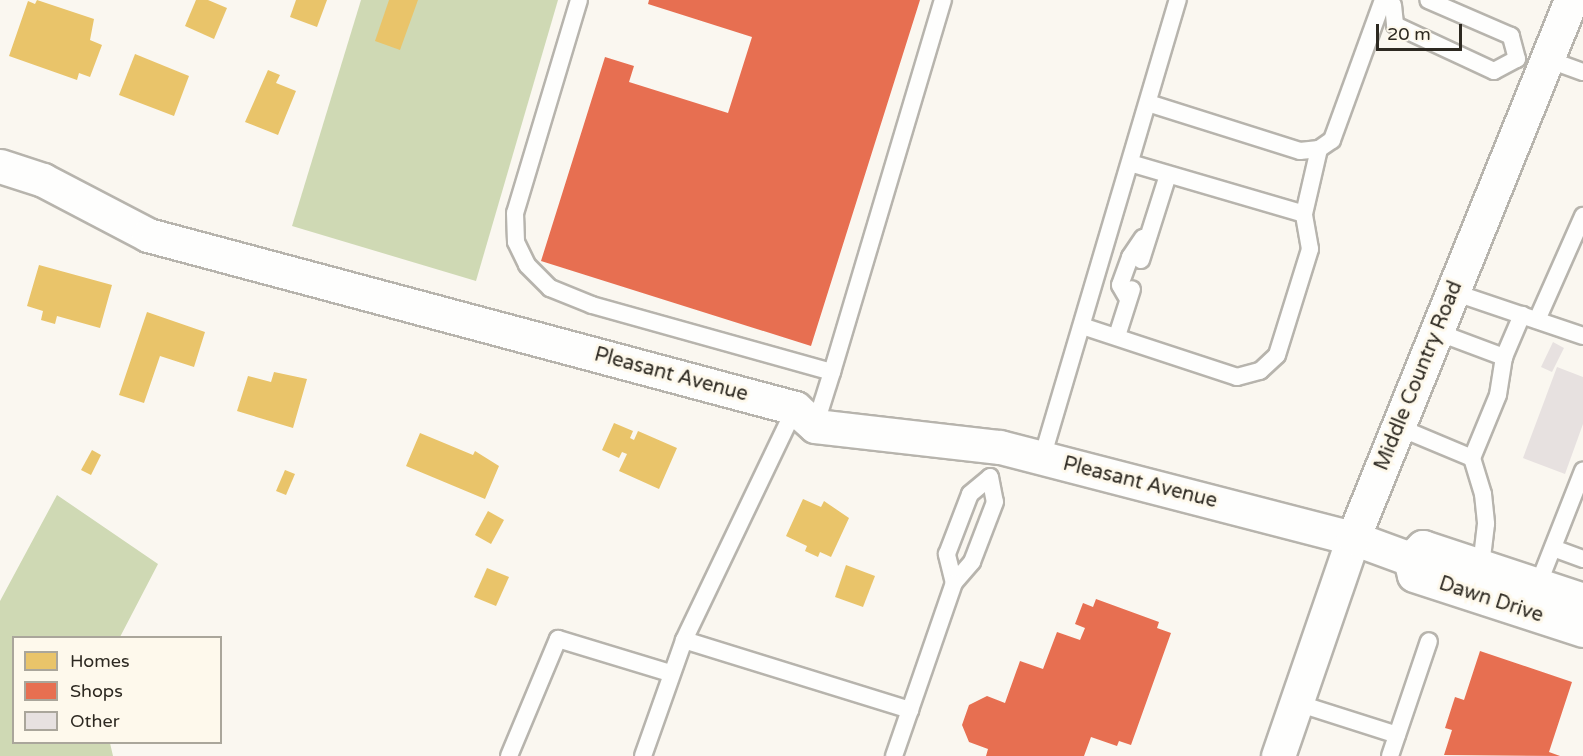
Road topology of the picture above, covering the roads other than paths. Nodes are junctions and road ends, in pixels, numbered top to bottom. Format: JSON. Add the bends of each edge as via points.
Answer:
{"nodes":[{"id":1,"x":579,"y":0,"type":"edge"},
{"id":2,"x":943,"y":0,"type":"edge"},
{"id":3,"x":1178,"y":0,"type":"edge"},
{"id":4,"x":1428,"y":0,"type":"edge"},
{"id":5,"x":1571,"y":0,"type":"edge"},
{"id":6,"x":1390,"y":1,"type":"edge"},
{"id":7,"x":1536,"y":62,"type":"junction"},
{"id":8,"x":1583,"y":72,"type":"edge"},
{"id":9,"x":1148,"y":103,"type":"junction"},
{"id":10,"x":1319,"y":150,"type":"junction"},
{"id":11,"x":1130,"y":163,"type":"junction"},
{"id":12,"x":0,"y":166,"type":"edge"},
{"id":13,"x":1168,"y":175,"type":"junction"},
{"id":14,"x":1304,"y":214,"type":"junction"},
{"id":15,"x":1583,"y":216,"type":"edge"},
{"id":16,"x":1152,"y":225,"type":"junction"},
{"id":17,"x":1141,"y":260,"type":"dead end"},
{"id":18,"x":1453,"y":292,"type":"junction"},
{"id":19,"x":1530,"y":318,"type":"junction"},
{"id":20,"x":1082,"y":326,"type":"junction"},
{"id":21,"x":1437,"y":332,"type":"junction"},
{"id":22,"x":1117,"y":336,"type":"junction"},
{"id":23,"x":1583,"y":336,"type":"edge"},
{"id":24,"x":1504,"y":357,"type":"junction"},
{"id":25,"x":832,"y":372,"type":"junction"},
{"id":26,"x":805,"y":417,"type":"junction"},
{"id":27,"x":1398,"y":427,"type":"junction"},
{"id":28,"x":1042,"y":458,"type":"junction"},
{"id":29,"x":1472,"y":458,"type":"junction"},
{"id":30,"x":995,"y":462,"type":"junction"},
{"id":31,"x":1583,"y":471,"type":"edge"},
{"id":32,"x":1353,"y":538,"type":"junction"},
{"id":33,"x":1553,"y":548,"type":"junction"},
{"id":34,"x":1583,"y":558,"type":"edge"},
{"id":35,"x":1410,"y":559,"type":"junction"},
{"id":36,"x":1481,"y":566,"type":"junction"},
{"id":37,"x":954,"y":583,"type":"junction"},
{"id":38,"x":1538,"y":585,"type":"junction"},
{"id":39,"x":1583,"y":600,"type":"edge"},
{"id":40,"x":1583,"y":630,"type":"edge"},
{"id":41,"x":684,"y":640,"type":"junction"},
{"id":42,"x":1429,"y":640,"type":"dead end"},
{"id":43,"x":670,"y":673,"type":"junction"},
{"id":44,"x":1297,"y":703,"type":"junction"},
{"id":45,"x":910,"y":710,"type":"junction"},
{"id":46,"x":1397,"y":735,"type":"junction"},
{"id":47,"x":509,"y":756,"type":"edge"},
{"id":48,"x":643,"y":756,"type":"edge"},
{"id":49,"x":894,"y":756,"type":"edge"},
{"id":50,"x":1278,"y":756,"type":"edge"},
{"id":51,"x":1390,"y":756,"type":"edge"}],
"edges":[{"from":1,"to":25,"type":"lane","via":[[515,213],[516,242],[527,266],[550,288],[592,305]]},
{"from":2,"to":25,"type":"lane"},
{"from":3,"to":9,"type":"lane"},
{"from":4,"to":7,"type":"lane","via":[[1512,36]]},
{"from":5,"to":7,"type":"street","name":"Middle Country Road"},
{"from":6,"to":7,"type":"lane","via":[[1395,25],[1494,71]]},
{"from":6,"to":10,"type":"lane","via":[[1332,140]]},
{"from":7,"to":8,"type":"lane"},
{"from":7,"to":18,"type":"street","name":"Middle Country Road"},
{"from":9,"to":10,"type":"lane","via":[[1299,151]]},
{"from":9,"to":11,"type":"lane"},
{"from":10,"to":14,"type":"lane"},
{"from":11,"to":13,"type":"lane"},
{"from":11,"to":20,"type":"lane"},
{"from":12,"to":26,"type":"street","name":"Pleasant Avenue","via":[[43,180],[148,235]]},
{"from":13,"to":14,"type":"lane"},
{"from":13,"to":16,"type":"lane"},
{"from":14,"to":22,"type":"lane","via":[[1310,249],[1277,355],[1260,371],[1237,377]]},
{"from":15,"to":19,"type":"lane"},
{"from":16,"to":17,"type":"lane"},
{"from":16,"to":22,"type":"lane","via":[[1130,257],[1120,285],[1130,294]]},
{"from":18,"to":19,"type":"lane"},
{"from":18,"to":21,"type":"street","name":"Middle Country Road"},
{"from":19,"to":23,"type":"lane"},
{"from":19,"to":24,"type":"lane"},
{"from":20,"to":22,"type":"lane"},
{"from":20,"to":28,"type":"lane"},
{"from":21,"to":24,"type":"lane"},
{"from":21,"to":27,"type":"street","name":"Middle Country Road"},
{"from":24,"to":29,"type":"lane","via":[[1498,394]]},
{"from":25,"to":26,"type":"lane"},
{"from":26,"to":30,"type":"street","name":"Pleasant Avenue"},
{"from":26,"to":41,"type":"lane"},
{"from":27,"to":29,"type":"lane"},
{"from":27,"to":32,"type":"street","name":"Middle Country Road"},
{"from":28,"to":30,"type":"street","name":"Pleasant Avenue"},
{"from":28,"to":32,"type":"street","name":"Pleasant Avenue"},
{"from":29,"to":36,"type":"lane","via":[[1483,494]]},
{"from":30,"to":37,"type":"lane","via":[[995,502],[972,562]]},
{"from":30,"to":37,"type":"lane","via":[[970,494],[947,554]]},
{"from":31,"to":33,"type":"lane"},
{"from":32,"to":35,"type":"street","name":"Dawn Drive"},
{"from":32,"to":44,"type":"street","name":"Middle Country Road"},
{"from":33,"to":34,"type":"lane"},
{"from":33,"to":38,"type":"lane"},
{"from":35,"to":36,"type":"street","name":"Dawn Drive","via":[[1423,547]]},
{"from":35,"to":40,"type":"street","name":"Dawn Drive","via":[[1414,575]]},
{"from":36,"to":38,"type":"street","name":"Dawn Drive"},
{"from":37,"to":45,"type":"lane"},
{"from":38,"to":39,"type":"street","name":"Dawn Drive"},
{"from":41,"to":43,"type":"lane"},
{"from":41,"to":45,"type":"lane"},
{"from":42,"to":46,"type":"lane"},
{"from":43,"to":47,"type":"lane","via":[[558,639]]},
{"from":43,"to":48,"type":"lane"},
{"from":44,"to":46,"type":"lane"},
{"from":44,"to":50,"type":"street","name":"Middle Country Road"},
{"from":45,"to":49,"type":"lane"},
{"from":46,"to":51,"type":"lane"}]}
